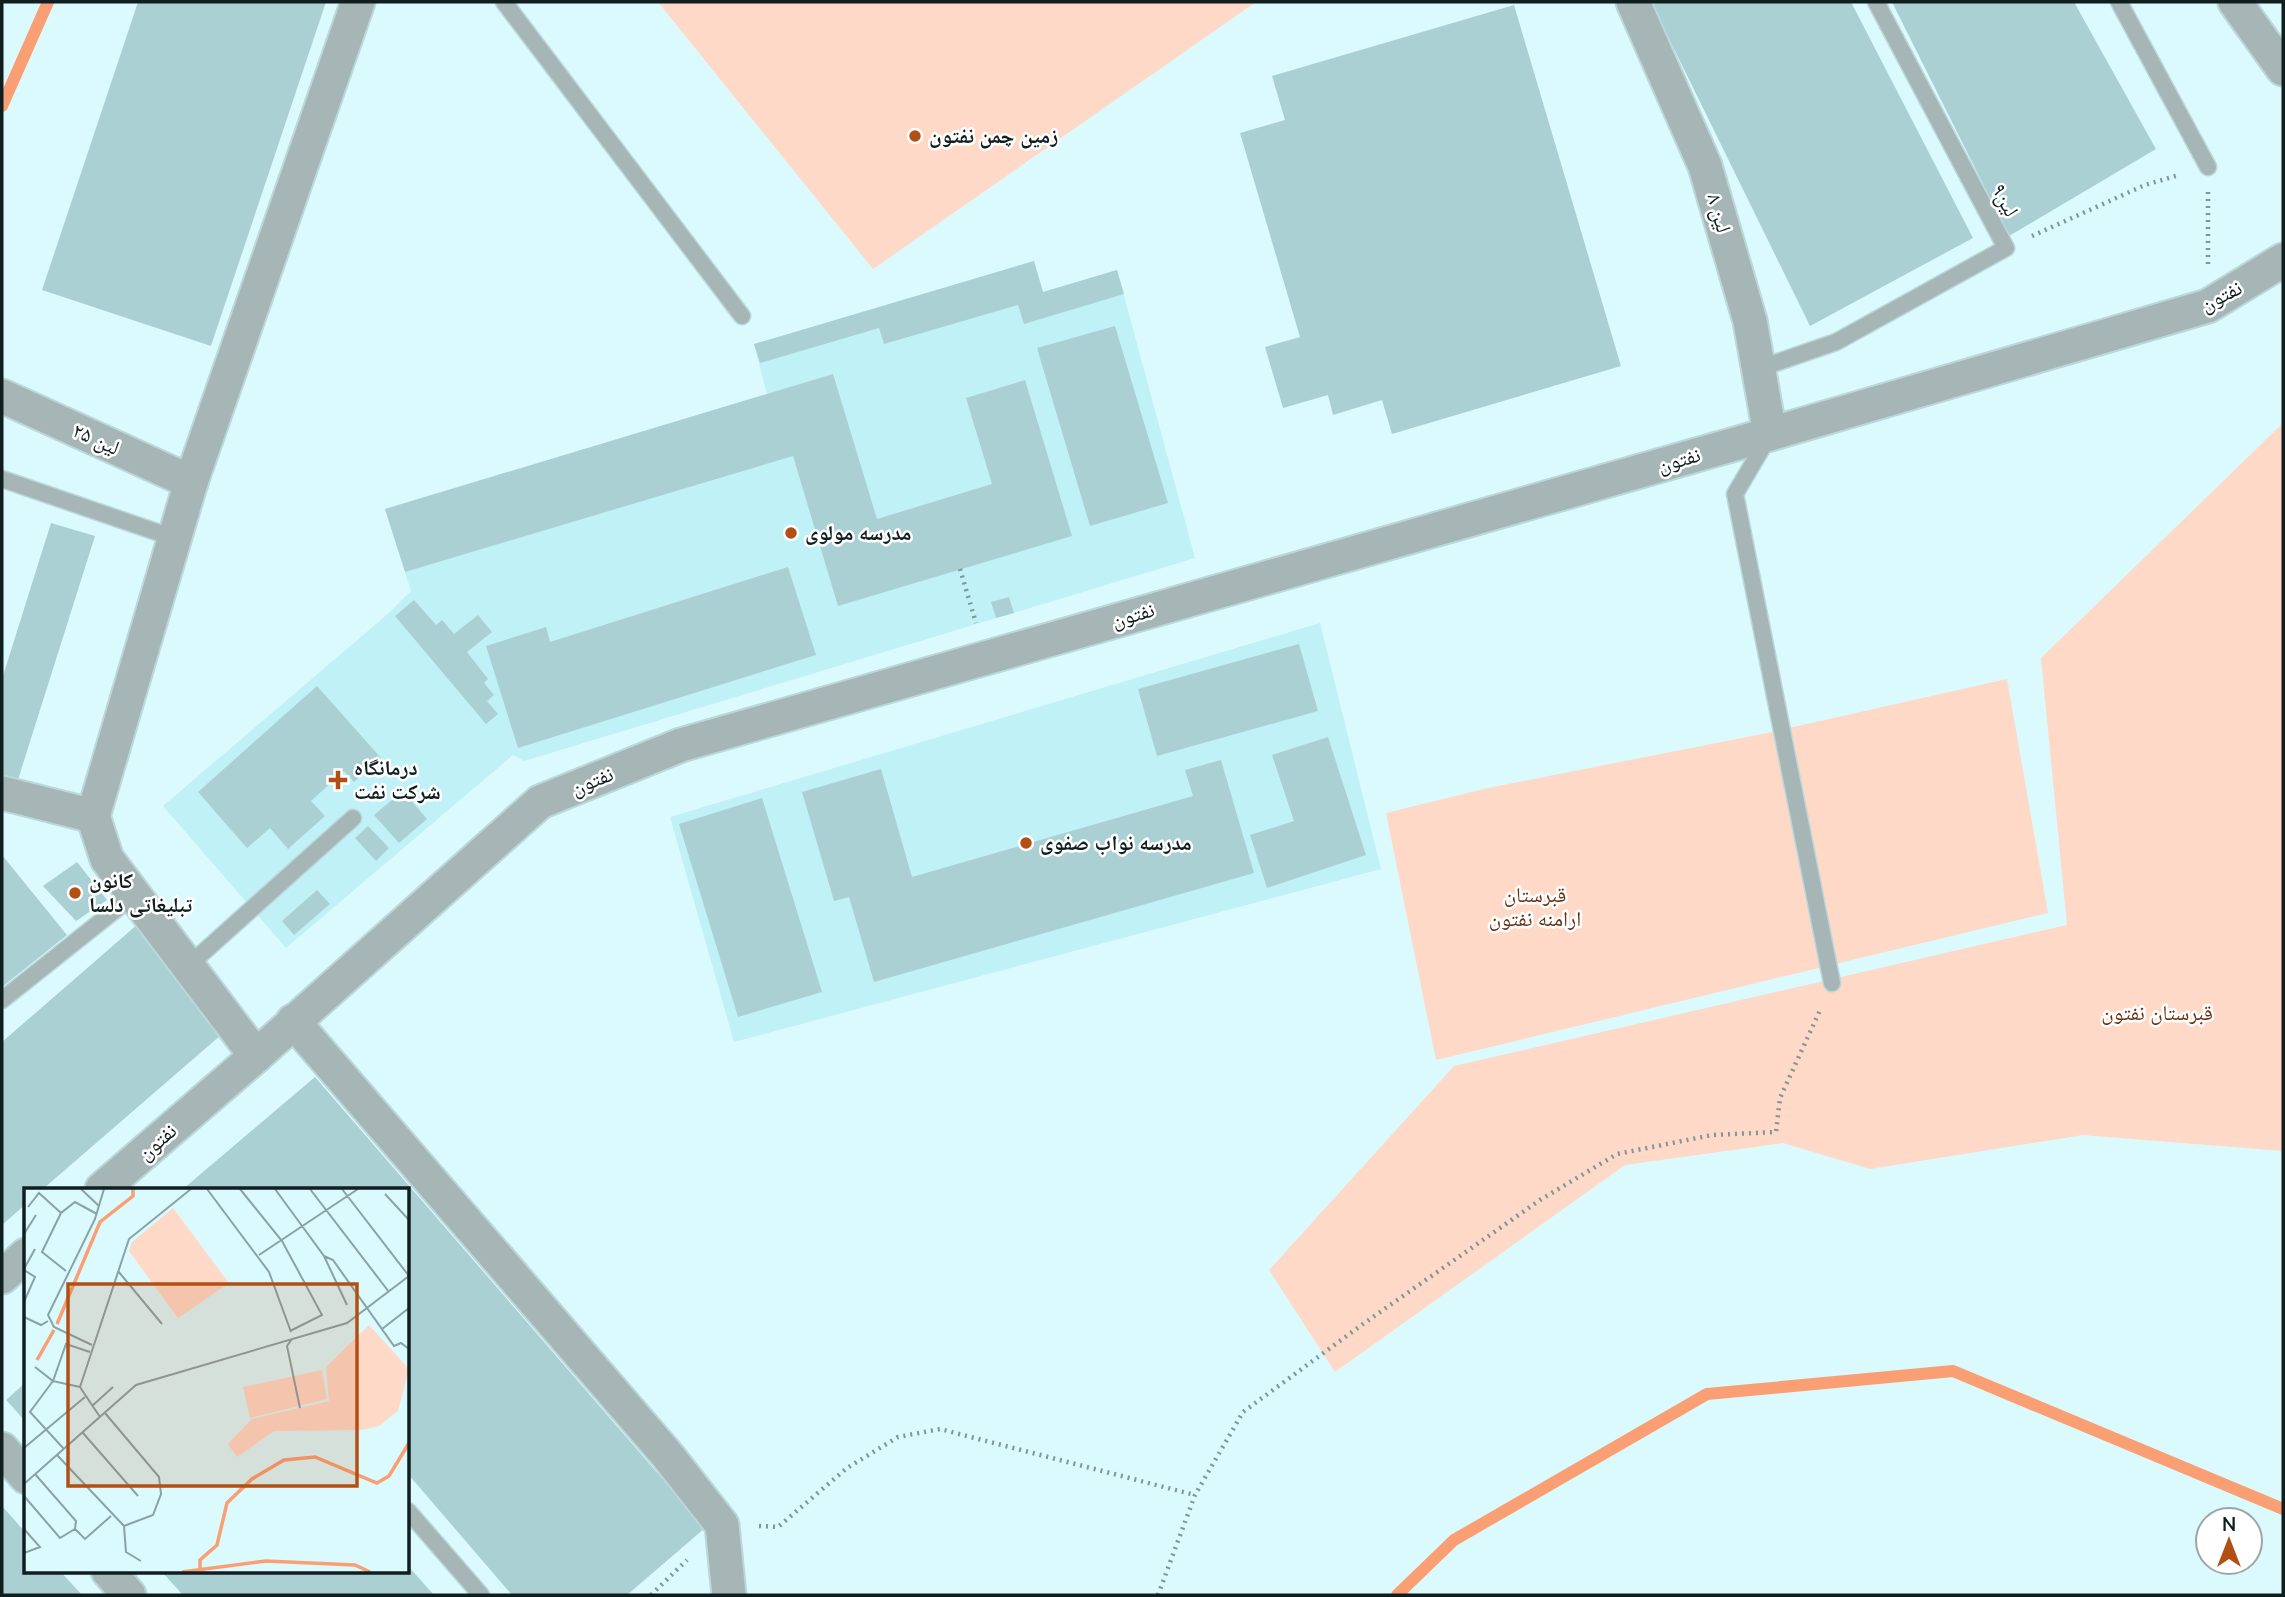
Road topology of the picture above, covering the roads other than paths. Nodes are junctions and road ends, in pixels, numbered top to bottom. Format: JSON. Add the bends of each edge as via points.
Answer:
{"nodes":[{"id":1,"x":358,"y":2,"type":"edge"},
{"id":2,"x":504,"y":2,"type":"edge"},
{"id":3,"x":1633,"y":2,"type":"edge"},
{"id":4,"x":1876,"y":2,"type":"edge"},
{"id":5,"x":2119,"y":2,"type":"edge"},
{"id":6,"x":2235,"y":2,"type":"edge"},
{"id":7,"x":2283,"y":69,"type":"edge"},
{"id":8,"x":2208,"y":167,"type":"road end"},
{"id":9,"x":2283,"y":260,"type":"edge"},
{"id":10,"x":743,"y":316,"type":"dead end"},
{"id":11,"x":1758,"y":369,"type":"junction"},
{"id":12,"x":2,"y":396,"type":"edge"},
{"id":13,"x":1770,"y":434,"type":"junction"},
{"id":14,"x":2,"y":479,"type":"edge"},
{"id":15,"x":191,"y":482,"type":"junction"},
{"id":16,"x":174,"y":538,"type":"junction"},
{"id":17,"x":2,"y":793,"type":"edge"},
{"id":18,"x":93,"y":816,"type":"junction"},
{"id":19,"x":353,"y":818,"type":"dead end"},
{"id":20,"x":134,"y":895,"type":"junction"},
{"id":21,"x":188,"y":966,"type":"junction"},
{"id":22,"x":1832,"y":984,"type":"road end"},
{"id":23,"x":2,"y":1000,"type":"edge"},
{"id":24,"x":293,"y":1021,"type":"junction"},
{"id":25,"x":256,"y":1056,"type":"junction"},
{"id":26,"x":116,"y":1185,"type":"edge"},
{"id":27,"x":24,"y":1257,"type":"edge"},
{"id":28,"x":2,"y":1277,"type":"edge"},
{"id":29,"x":2,"y":1449,"type":"edge"},
{"id":30,"x":24,"y":1475,"type":"edge"},
{"id":31,"x":410,"y":1513,"type":"edge"},
{"id":32,"x":109,"y":1572,"type":"edge"},
{"id":33,"x":129,"y":1595,"type":"edge"},
{"id":34,"x":481,"y":1595,"type":"edge"},
{"id":35,"x":729,"y":1595,"type":"edge"}],
"edges":[{"from":1,"to":15,"type":"street"},
{"from":2,"to":10,"type":"lane"},
{"from":3,"to":11,"type":"street","name":"لین ۸","via":[[1705,166],[1750,321]]},
{"from":4,"to":11,"type":"lane","name":"لین۹","via":[[2006,248],[1836,342]]},
{"from":5,"to":8,"type":"lane"},
{"from":6,"to":7,"type":"street"},
{"from":9,"to":13,"type":"street","name":"نفتون","via":[[2208,306]]},
{"from":11,"to":13,"type":"street","name":"لین ۸"},
{"from":12,"to":15,"type":"street","name":"لین ۲۵"},
{"from":13,"to":22,"type":"lane","via":[[1735,494]]},
{"from":13,"to":24,"type":"street","name":"نفتون","via":[[681,745],[540,802]]},
{"from":14,"to":16,"type":"lane"},
{"from":15,"to":16,"type":"street"},
{"from":16,"to":18,"type":"street"},
{"from":17,"to":18,"type":"street"},
{"from":18,"to":20,"type":"street","via":[[107,859]]},
{"from":19,"to":21,"type":"lane"},
{"from":20,"to":21,"type":"street"},
{"from":20,"to":23,"type":"lane"},
{"from":21,"to":25,"type":"street"},
{"from":24,"to":25,"type":"street","name":"نفتون"},
{"from":24,"to":35,"type":"street","via":[[722,1525]]},
{"from":25,"to":26,"type":"street","name":"نفتون"},
{"from":27,"to":28,"type":"street"},
{"from":29,"to":30,"type":"street"},
{"from":31,"to":34,"type":"lane"},
{"from":32,"to":33,"type":"street"}]}
